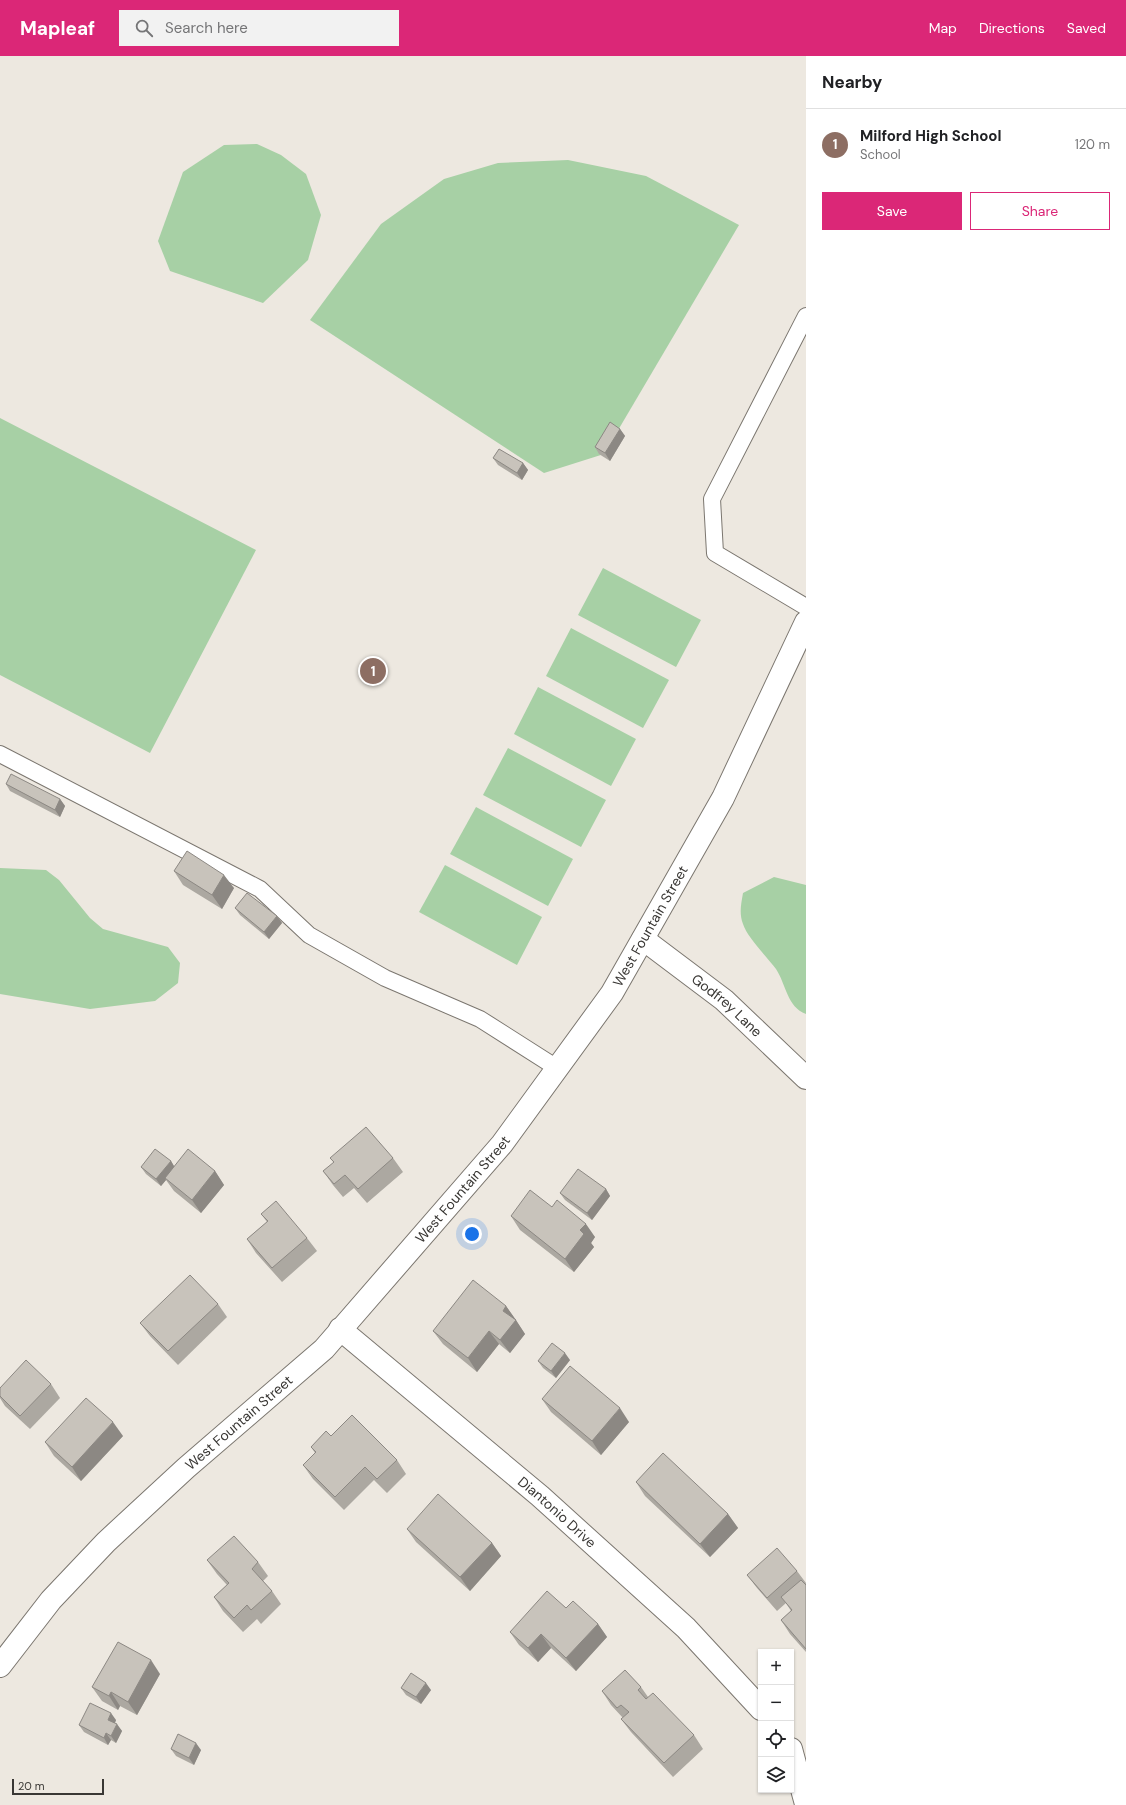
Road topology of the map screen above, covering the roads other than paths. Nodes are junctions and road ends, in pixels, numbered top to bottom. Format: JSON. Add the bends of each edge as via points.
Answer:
{"nodes":[{"id":1,"x":806,"y":316,"type":"edge"},
{"id":2,"x":806,"y":606,"type":"edge"},
{"id":3,"x":806,"y":622,"type":"edge"},
{"id":4,"x":0,"y":754,"type":"edge"},
{"id":5,"x":644,"y":939,"type":"junction"},
{"id":6,"x":557,"y":1068,"type":"junction"},
{"id":7,"x":806,"y":1078,"type":"edge"},
{"id":8,"x":340,"y":1329,"type":"junction"},
{"id":9,"x":0,"y":1666,"type":"edge"},
{"id":10,"x":758,"y":1706,"type":"edge"},
{"id":11,"x":793,"y":1757,"type":"edge"},
{"id":12,"x":806,"y":1804,"type":"edge"}],
"edges":[{"from":1,"to":2,"type":"lane","via":[[712,499],[715,553]]},
{"from":3,"to":5,"type":"street","name":"West Fountain Street","via":[[723,798]]},
{"from":4,"to":6,"type":"lane","via":[[260,889],[309,935],[384,978],[480,1019]]},
{"from":5,"to":6,"type":"street","name":"West Fountain Street","via":[[612,993]]},
{"from":5,"to":7,"type":"street","name":"Godfrey Lane","via":[[724,1000]]},
{"from":6,"to":8,"type":"street","name":"West Fountain Street","via":[[502,1144]]},
{"from":8,"to":9,"type":"street","name":"West Fountain Street","via":[[324,1349],[186,1468],[106,1542],[51,1600]]},
{"from":8,"to":10,"type":"street","name":"Diantonio Drive","via":[[546,1501],[686,1628]]},
{"from":11,"to":12,"type":"street"}]}
